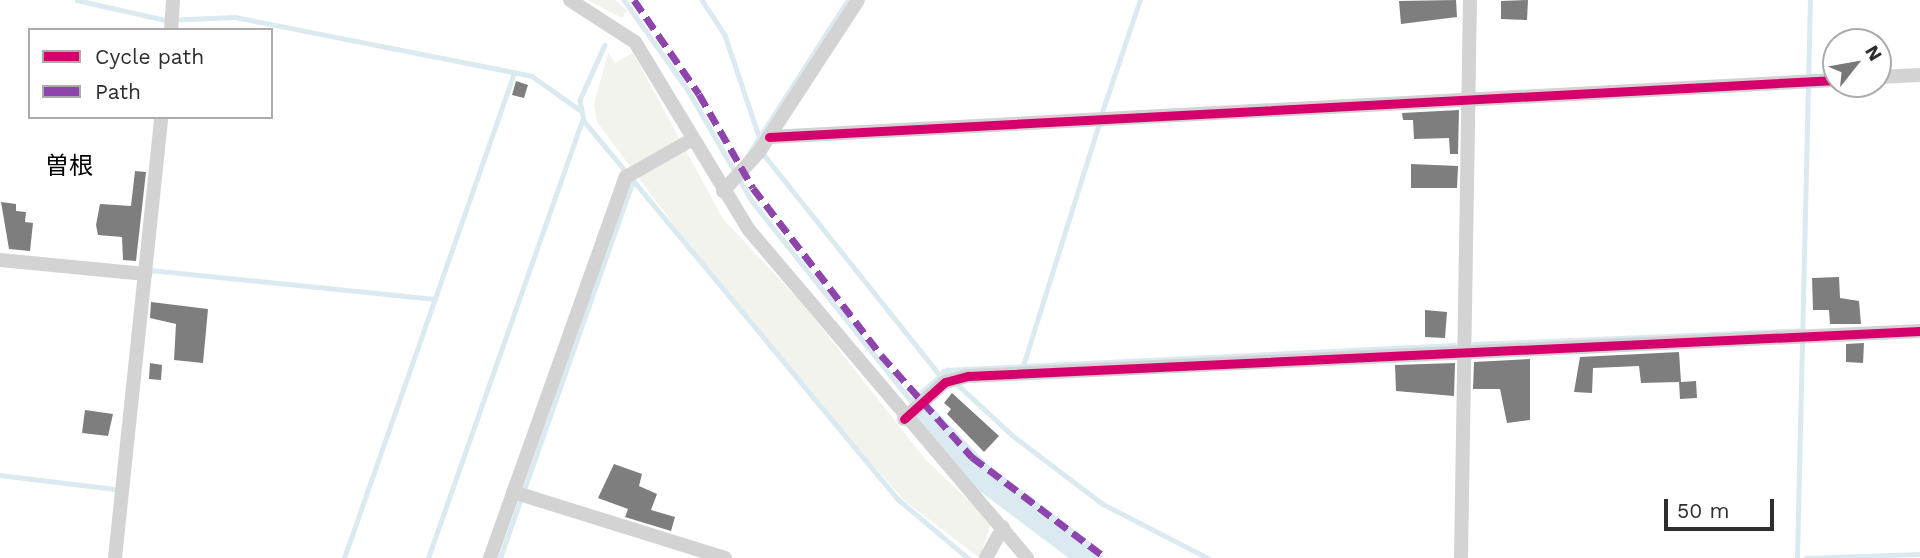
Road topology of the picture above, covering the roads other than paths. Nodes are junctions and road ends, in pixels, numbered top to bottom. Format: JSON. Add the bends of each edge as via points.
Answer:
{"nodes":[{"id":1,"x":173,"y":0,"type":"edge"},
{"id":2,"x":570,"y":0,"type":"edge"},
{"id":3,"x":858,"y":0,"type":"edge"},
{"id":4,"x":1470,"y":0,"type":"edge"},
{"id":5,"x":171,"y":24,"type":"edge"},
{"id":6,"x":1920,"y":75,"type":"edge"},
{"id":7,"x":1892,"y":76,"type":"edge"},
{"id":8,"x":1822,"y":80,"type":"edge"},
{"id":9,"x":1470,"y":99,"type":"junction"},
{"id":10,"x":161,"y":119,"type":"edge"},
{"id":11,"x":769,"y":137,"type":"junction"},
{"id":12,"x":693,"y":139,"type":"junction"},
{"id":13,"x":732,"y":183,"type":"junction"},
{"id":14,"x":0,"y":260,"type":"edge"},
{"id":15,"x":145,"y":274,"type":"junction"},
{"id":16,"x":1920,"y":331,"type":"edge"},
{"id":17,"x":1465,"y":351,"type":"junction"},
{"id":18,"x":913,"y":412,"type":"junction"},
{"id":19,"x":519,"y":493,"type":"junction"},
{"id":20,"x":1003,"y":527,"type":"junction"},
{"id":21,"x":115,"y":558,"type":"edge"},
{"id":22,"x":490,"y":558,"type":"edge"},
{"id":23,"x":725,"y":558,"type":"edge"},
{"id":24,"x":986,"y":558,"type":"edge"},
{"id":25,"x":1027,"y":558,"type":"edge"},
{"id":26,"x":1461,"y":558,"type":"edge"}],
"edges":[{"from":1,"to":5,"type":"street"},
{"from":2,"to":12,"type":"street","via":[[635,42]]},
{"from":3,"to":11,"type":"street"},
{"from":4,"to":9,"type":"street"},
{"from":6,"to":7,"type":"street"},
{"from":8,"to":9,"type":"street"},
{"from":9,"to":11,"type":"street"},
{"from":9,"to":17,"type":"street"},
{"from":10,"to":15,"type":"street"},
{"from":11,"to":13,"type":"street"},
{"from":12,"to":13,"type":"street"},
{"from":12,"to":19,"type":"street","via":[[630,175]]},
{"from":13,"to":18,"type":"street"},
{"from":14,"to":15,"type":"street"},
{"from":15,"to":21,"type":"street"},
{"from":16,"to":17,"type":"street"},
{"from":17,"to":18,"type":"street","via":[[950,379]]},
{"from":17,"to":26,"type":"street"},
{"from":18,"to":20,"type":"street"},
{"from":19,"to":22,"type":"street"},
{"from":19,"to":23,"type":"street"},
{"from":20,"to":24,"type":"street"},
{"from":20,"to":25,"type":"street"}]}
